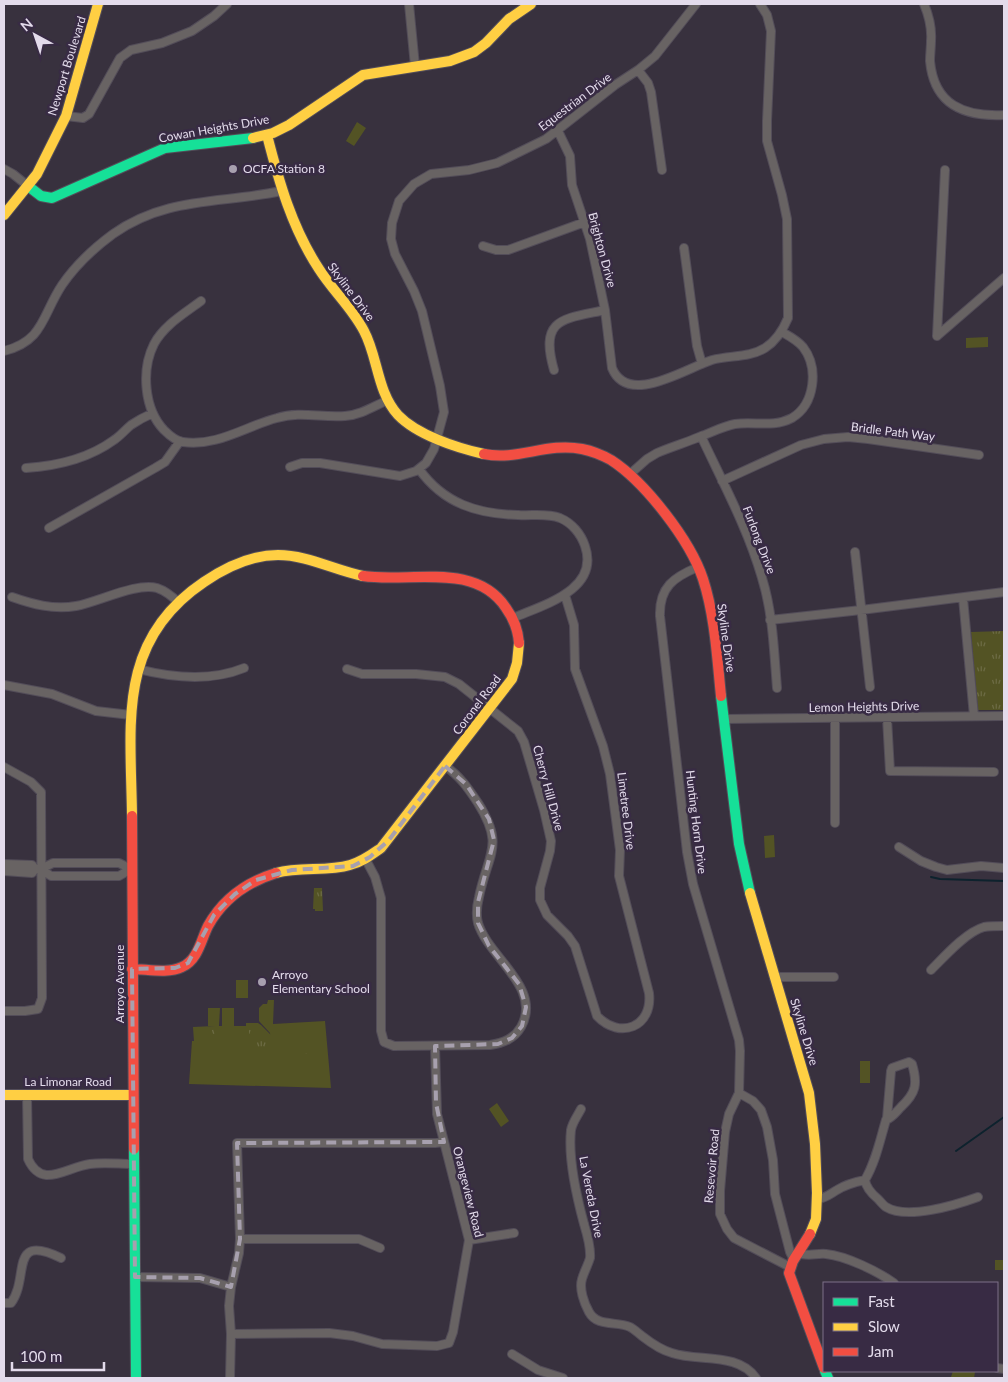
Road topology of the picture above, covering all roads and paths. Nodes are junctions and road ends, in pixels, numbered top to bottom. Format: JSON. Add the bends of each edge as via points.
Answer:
{"nodes":[{"id":1,"x":98,"y":4,"type":"edge"},
{"id":2,"x":227,"y":4,"type":"edge"},
{"id":3,"x":409,"y":4,"type":"edge"},
{"id":4,"x":531,"y":4,"type":"edge"},
{"id":5,"x":696,"y":4,"type":"edge"},
{"id":6,"x":760,"y":4,"type":"edge"},
{"id":7,"x":924,"y":4,"type":"edge"},
{"id":8,"x":415,"y":66,"type":"junction"},
{"id":9,"x":638,"y":70,"type":"junction"},
{"id":10,"x":1004,"y":115,"type":"edge"},
{"id":11,"x":66,"y":116,"type":"junction"},
{"id":12,"x":558,"y":131,"type":"junction"},
{"id":13,"x":267,"y":135,"type":"junction"},
{"id":14,"x":4,"y":169,"type":"edge"},
{"id":15,"x":662,"y":170,"type":"dead end"},
{"id":16,"x":944,"y":170,"type":"dead end"},
{"id":17,"x":28,"y":186,"type":"junction"},
{"id":18,"x":281,"y":191,"type":"junction"},
{"id":19,"x":4,"y":215,"type":"edge"},
{"id":20,"x":585,"y":222,"type":"junction"},
{"id":21,"x":483,"y":246,"type":"dead end"},
{"id":22,"x":684,"y":248,"type":"dead end"},
{"id":23,"x":1004,"y":278,"type":"edge"},
{"id":24,"x":201,"y":301,"type":"dead end"},
{"id":25,"x":605,"y":310,"type":"junction"},
{"id":26,"x":782,"y":332,"type":"junction"},
{"id":27,"x":4,"y":351,"type":"edge"},
{"id":28,"x":702,"y":364,"type":"junction"},
{"id":29,"x":554,"y":370,"type":"dead end"},
{"id":30,"x":388,"y":400,"type":"junction"},
{"id":31,"x":151,"y":414,"type":"junction"},
{"id":32,"x":701,"y":436,"type":"junction"},
{"id":33,"x":438,"y":438,"type":"junction"},
{"id":34,"x":180,"y":441,"type":"junction"},
{"id":35,"x":979,"y":455,"type":"dead end"},
{"id":36,"x":26,"y":468,"type":"dead end"},
{"id":37,"x":290,"y":468,"type":"dead end"},
{"id":38,"x":419,"y":469,"type":"junction"},
{"id":39,"x":630,"y":474,"type":"junction"},
{"id":40,"x":722,"y":481,"type":"junction"},
{"id":41,"x":49,"y":528,"type":"dead end"},
{"id":42,"x":854,"y":552,"type":"dead end"},
{"id":43,"x":698,"y":567,"type":"junction"},
{"id":44,"x":1004,"y":592,"type":"edge"},
{"id":45,"x":565,"y":595,"type":"junction"},
{"id":46,"x":12,"y":597,"type":"dead end"},
{"id":47,"x":963,"y":598,"type":"junction"},
{"id":48,"x":179,"y":603,"type":"junction"},
{"id":49,"x":861,"y":610,"type":"junction"},
{"id":50,"x":513,"y":618,"type":"junction"},
{"id":51,"x":770,"y":620,"type":"junction"},
{"id":52,"x":244,"y":668,"type":"dead end"},
{"id":53,"x":138,"y":669,"type":"junction"},
{"id":54,"x":347,"y":669,"type":"dead end"},
{"id":55,"x":4,"y":686,"type":"edge"},
{"id":56,"x":870,"y":687,"type":"dead end"},
{"id":57,"x":777,"y":688,"type":"dead end"},
{"id":58,"x":491,"y":708,"type":"junction"},
{"id":59,"x":131,"y":715,"type":"junction"},
{"id":60,"x":974,"y":716,"type":"junction"},
{"id":61,"x":1004,"y":716,"type":"edge"},
{"id":62,"x":835,"y":718,"type":"junction"},
{"id":63,"x":887,"y":718,"type":"junction"},
{"id":64,"x":724,"y":719,"type":"junction"},
{"id":65,"x":445,"y":766,"type":"junction"},
{"id":66,"x":4,"y":767,"type":"edge"},
{"id":67,"x":994,"y":772,"type":"dead end"},
{"id":68,"x":835,"y":823,"type":"dead end"},
{"id":69,"x":899,"y":847,"type":"dead end"},
{"id":70,"x":366,"y":860,"type":"junction"},
{"id":71,"x":4,"y":864,"type":"edge"},
{"id":72,"x":1004,"y":868,"type":"edge"},
{"id":73,"x":38,"y":869,"type":"junction"},
{"id":74,"x":132,"y":869,"type":"junction"},
{"id":75,"x":4,"y":871,"type":"edge"},
{"id":76,"x":1004,"y":926,"type":"edge"},
{"id":77,"x":132,"y":969,"type":"junction"},
{"id":78,"x":931,"y":970,"type":"dead end"},
{"id":79,"x":774,"y":977,"type":"junction"},
{"id":80,"x":834,"y":977,"type":"dead end"},
{"id":81,"x":4,"y":1012,"type":"edge"},
{"id":82,"x":632,"y":1027,"type":"joint"},
{"id":83,"x":435,"y":1046,"type":"junction"},
{"id":84,"x":739,"y":1093,"type":"junction"},
{"id":85,"x":4,"y":1095,"type":"edge"},
{"id":86,"x":27,"y":1095,"type":"junction"},
{"id":87,"x":133,"y":1095,"type":"junction"},
{"id":88,"x":581,"y":1109,"type":"dead end"},
{"id":89,"x":886,"y":1120,"type":"junction"},
{"id":90,"x":444,"y":1142,"type":"junction"},
{"id":91,"x":133,"y":1164,"type":"junction"},
{"id":92,"x":865,"y":1180,"type":"junction"},
{"id":93,"x":978,"y":1198,"type":"dead end"},
{"id":94,"x":818,"y":1199,"type":"junction"},
{"id":95,"x":514,"y":1233,"type":"dead end"},
{"id":96,"x":240,"y":1239,"type":"junction"},
{"id":97,"x":469,"y":1240,"type":"junction"},
{"id":98,"x":380,"y":1248,"type":"dead end"},
{"id":99,"x":61,"y":1258,"type":"dead end"},
{"id":100,"x":794,"y":1260,"type":"junction"},
{"id":101,"x":135,"y":1277,"type":"junction"},
{"id":102,"x":892,"y":1282,"type":"edge"},
{"id":103,"x":231,"y":1287,"type":"junction"},
{"id":104,"x":4,"y":1303,"type":"edge"},
{"id":105,"x":231,"y":1334,"type":"junction"},
{"id":106,"x":512,"y":1354,"type":"dead end"},
{"id":107,"x":823,"y":1363,"type":"edge"},
{"id":108,"x":136,"y":1378,"type":"edge"},
{"id":109,"x":230,"y":1378,"type":"edge"},
{"id":110,"x":563,"y":1378,"type":"edge"},
{"id":111,"x":756,"y":1378,"type":"edge"}],
"edges":[{"from":1,"to":11,"type":"street","name":"Newport Boulevard"},
{"from":2,"to":11,"type":"street","via":[[192,31],[162,43],[131,50],[120,58],[89,114],[84,118]]},
{"from":3,"to":8,"type":"street"},
{"from":4,"to":8,"type":"street","name":"Cowan Heights Drive","via":[[509,19],[474,52],[450,61]]},
{"from":5,"to":9,"type":"street","name":"Equestrian Drive","via":[[655,56]]},
{"from":6,"to":26,"type":"street","via":[[771,31],[767,141],[787,219],[789,310]]},
{"from":7,"to":10,"type":"street","via":[[930,18],[932,78],[939,90],[946,99],[974,115]]},
{"from":8,"to":13,"type":"street","name":"Cowan Heights Drive","via":[[362,75],[289,125]]},
{"from":9,"to":12,"type":"street","name":"Equestrian Drive"},
{"from":9,"to":15,"type":"street","via":[[651,92]]},
{"from":11,"to":17,"type":"street","name":"Newport Boulevard"},
{"from":12,"to":20,"type":"street","name":"Brighton Drive","via":[[570,156],[572,185]]},
{"from":12,"to":33,"type":"street","name":"Equestrian Drive","via":[[497,163],[427,176],[406,192],[394,212],[391,239],[422,311],[440,386],[444,412]]},
{"from":13,"to":17,"type":"street","name":"Cowan Heights Drive","via":[[165,148],[52,198],[41,196]]},
{"from":13,"to":18,"type":"street","name":"Skyline Drive"},
{"from":14,"to":17,"type":"street"},
{"from":16,"to":23,"type":"street","via":[[938,336]]},
{"from":17,"to":19,"type":"street","name":"Newport Boulevard"},
{"from":18,"to":27,"type":"street","via":[[171,206],[128,224],[78,265],[35,334]]},
{"from":18,"to":30,"type":"street","name":"Skyline Drive","via":[[295,228],[312,259],[365,332],[375,352]]},
{"from":20,"to":21,"type":"street","via":[[508,250]]},
{"from":20,"to":25,"type":"street","name":"Brighton Drive"},
{"from":22,"to":28,"type":"street"},
{"from":24,"to":31,"type":"street","via":[[177,318],[150,352],[147,402]]},
{"from":25,"to":28,"type":"street","name":"Brighton Drive","via":[[612,368],[615,377],[623,383],[634,385],[660,381]]},
{"from":25,"to":29,"type":"street","via":[[568,318],[554,328],[548,344]]},
{"from":26,"to":28,"type":"street","via":[[757,352]]},
{"from":26,"to":32,"type":"street","via":[[798,342],[812,364],[811,394],[801,410],[780,422],[736,424]]},
{"from":30,"to":33,"type":"street","name":"Skyline Drive","via":[[406,422]]},
{"from":30,"to":34,"type":"street","via":[[351,416],[289,415],[208,443]]},
{"from":31,"to":34,"type":"street","via":[[168,434]]},
{"from":31,"to":36,"type":"street","via":[[114,440],[83,456],[49,467]]},
{"from":32,"to":39,"type":"street","via":[[657,453]]},
{"from":32,"to":40,"type":"street","name":"Furlong Drive"},
{"from":33,"to":38,"type":"street","name":"Equestrian Drive","via":[[430,456]]},
{"from":33,"to":39,"type":"street","name":"Skyline Drive","via":[[498,456],[556,446],[580,448],[604,456]]},
{"from":34,"to":41,"type":"street","via":[[165,462],[156,468]]},
{"from":35,"to":40,"type":"street","name":"Bridle Path Way","via":[[848,437],[824,439],[793,449]]},
{"from":37,"to":38,"type":"street","via":[[302,463],[320,464],[400,476]]},
{"from":38,"to":45,"type":"street","via":[[437,491],[463,505],[510,515],[552,516],[573,527],[584,545],[586,563],[581,579]]},
{"from":39,"to":43,"type":"street","name":"Skyline Drive","via":[[676,530]]},
{"from":40,"to":51,"type":"street","name":"Furlong Drive","via":[[750,541],[763,579]]},
{"from":42,"to":49,"type":"street"},
{"from":43,"to":64,"type":"street","name":"Skyline Drive","via":[[711,609]]},
{"from":43,"to":84,"type":"street","name":"Hunting Horn Drive","via":[[679,575],[668,586],[660,602],[660,616],[687,852],[693,884],[739,1040]]},
{"from":44,"to":47,"type":"street"},
{"from":45,"to":50,"type":"street"},
{"from":45,"to":82,"type":"street","name":"Limetree Drive","via":[[574,625],[576,669],[610,774],[620,850],[619,876],[649,993],[647,1012]]},
{"from":46,"to":48,"type":"street","via":[[34,605],[73,606],[149,586],[158,588]]},
{"from":47,"to":49,"type":"street"},
{"from":47,"to":60,"type":"street"},
{"from":48,"to":50,"type":"street","name":"Coronel Road","via":[[200,583],[227,567],[253,558],[289,555],[364,576],[466,578],[498,597]]},
{"from":48,"to":53,"type":"street","name":"Arroyo Avenue","via":[[154,632]]},
{"from":49,"to":51,"type":"street"},
{"from":49,"to":56,"type":"street"},
{"from":50,"to":58,"type":"street","name":"Coronel Road","via":[[519,651],[516,670],[508,687]]},
{"from":51,"to":57,"type":"street","name":"Furlong Drive"},
{"from":52,"to":53,"type":"street","via":[[231,674],[185,678]]},
{"from":53,"to":59,"type":"street","name":"Arroyo Avenue","via":[[132,691]]},
{"from":54,"to":58,"type":"street","name":"Cherry Hill Drive","via":[[362,674],[445,677]]},
{"from":55,"to":59,"type":"street","via":[[52,694],[96,711]]},
{"from":58,"to":65,"type":"street","name":"Coronel Road"},
{"from":58,"to":82,"type":"street","name":"Cherry Hill Drive","via":[[513,726],[524,742],[544,810],[551,842],[540,888],[543,908],[575,946],[597,1016],[612,1027]]},
{"from":59,"to":74,"type":"street","name":"Arroyo Avenue"},
{"from":60,"to":61,"type":"street","name":"Lemon Heights Drive"},
{"from":60,"to":63,"type":"street","name":"Lemon Heights Drive"},
{"from":62,"to":63,"type":"street","name":"Lemon Heights Drive"},
{"from":62,"to":64,"type":"street","name":"Lemon Heights Drive"},
{"from":62,"to":68,"type":"street"},
{"from":63,"to":67,"type":"street","via":[[890,771]]},
{"from":64,"to":79,"type":"street","name":"Skyline Drive","via":[[742,866]]},
{"from":65,"to":70,"type":"street","name":"Coronel Road","via":[[389,840]]},
{"from":65,"to":83,"type":"street","via":[[466,784],[492,830],[493,850],[478,902],[478,923],[489,946],[520,984],[526,1007],[522,1026],[505,1042]]},
{"from":66,"to":73,"type":"street","via":[[31,782],[41,792]]},
{"from":69,"to":72,"type":"street","via":[[936,868]]},
{"from":70,"to":77,"type":"street","name":"Coronel Road","via":[[345,868],[295,869],[256,880],[235,894],[214,915],[197,952],[188,962],[175,968]]},
{"from":70,"to":83,"type":"street","via":[[381,898],[381,1031],[384,1042],[394,1046]]},
{"from":71,"to":73,"type":"street","via":[[32,865]]},
{"from":73,"to":74,"type":"street","via":[[53,863],[119,862]]},
{"from":73,"to":74,"type":"street","via":[[51,876],[119,876]]},
{"from":73,"to":75,"type":"street","via":[[32,873]]},
{"from":73,"to":81,"type":"street","via":[[42,998],[38,1009]]},
{"from":74,"to":77,"type":"street","name":"Arroyo Avenue"},
{"from":76,"to":78,"type":"street","via":[[976,930]]},
{"from":77,"to":87,"type":"street","name":"Arroyo Avenue"},
{"from":79,"to":80,"type":"street"},
{"from":79,"to":94,"type":"street","name":"Skyline Drive","via":[[811,1105]]},
{"from":83,"to":90,"type":"street","name":"Orangeview Road","via":[[436,1103]]},
{"from":84,"to":100,"type":"street","via":[[761,1110],[767,1127],[775,1194]]},
{"from":84,"to":100,"type":"street","name":"Resevoir Road","via":[[729,1114],[726,1132],[720,1214],[734,1238]]},
{"from":85,"to":86,"type":"street","name":"La Limonar Road"},
{"from":86,"to":87,"type":"street","name":"La Limonar Road"},
{"from":86,"to":91,"type":"street","via":[[28,1159],[38,1173],[46,1176],[58,1174],[92,1163]]},
{"from":87,"to":91,"type":"street","name":"Arroyo Avenue"},
{"from":88,"to":111,"type":"street","name":"La Vereda Drive","via":[[571,1128],[571,1150],[577,1196],[588,1237],[590,1256],[581,1283],[588,1311],[598,1321],[632,1328],[669,1352],[728,1361],[744,1366]]},
{"from":89,"to":89,"type":"street","via":[[912,1096],[915,1074],[909,1062],[892,1068]]},
{"from":89,"to":92,"type":"street","via":[[873,1166]]},
{"from":90,"to":96,"type":"street","via":[[237,1143]]},
{"from":90,"to":97,"type":"street","name":"Orangeview Road"},
{"from":91,"to":101,"type":"street","name":"Arroyo Avenue"},
{"from":92,"to":93,"type":"street","via":[[866,1186],[886,1207],[905,1211],[944,1208]]},
{"from":92,"to":94,"type":"street"},
{"from":94,"to":100,"type":"street","name":"Skyline Drive","via":[[814,1224]]},
{"from":95,"to":97,"type":"street"},
{"from":96,"to":98,"type":"street","via":[[352,1238]]},
{"from":96,"to":103,"type":"street"},
{"from":97,"to":105,"type":"street","name":"Orangeview Road","via":[[449,1343],[437,1346],[382,1344],[329,1333]]},
{"from":99,"to":104,"type":"street","via":[[41,1249],[31,1251],[22,1262],[17,1295],[11,1303]]},
{"from":100,"to":102,"type":"street","via":[[806,1255],[828,1254],[865,1267]]},
{"from":100,"to":107,"type":"street","via":[[790,1273],[792,1283]]},
{"from":101,"to":103,"type":"street","via":[[200,1278]]},
{"from":101,"to":108,"type":"street","name":"Arroyo Avenue"},
{"from":103,"to":105,"type":"street"},
{"from":105,"to":109,"type":"street"},
{"from":106,"to":110,"type":"street","via":[[538,1370]]}]}
